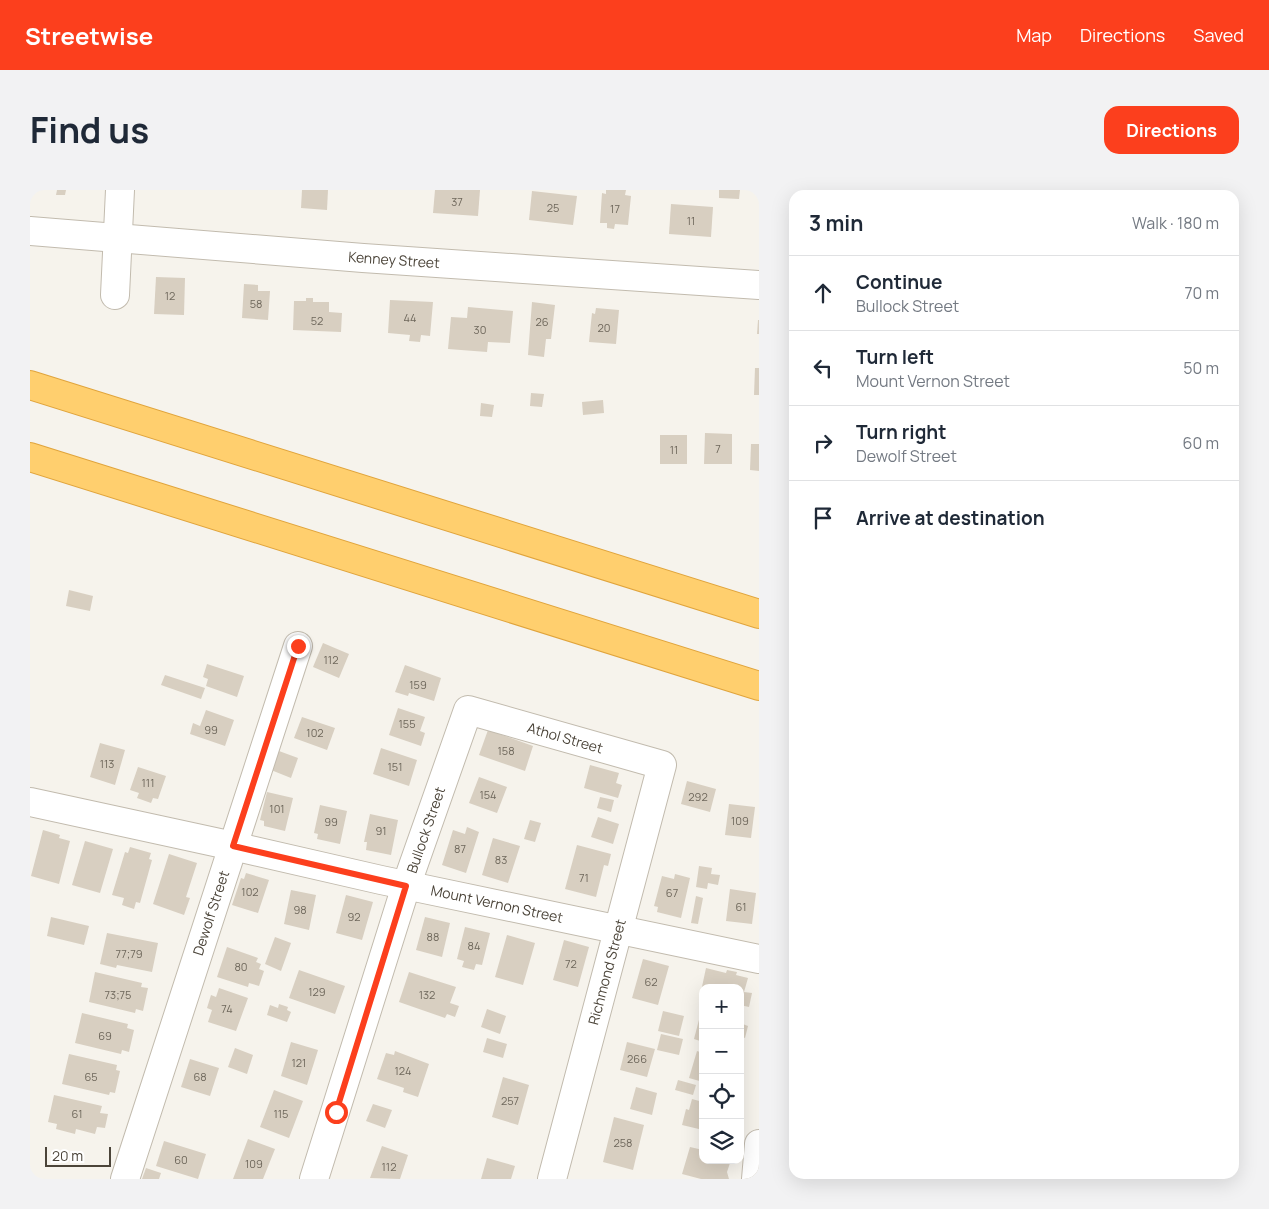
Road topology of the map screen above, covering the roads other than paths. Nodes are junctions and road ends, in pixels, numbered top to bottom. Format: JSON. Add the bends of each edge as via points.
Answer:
{"nodes":[{"id":1,"x":120,"y":190,"type":"edge"},
{"id":2,"x":30,"y":231,"type":"edge"},
{"id":3,"x":117,"y":238,"type":"junction"},
{"id":4,"x":759,"y":285,"type":"edge"},
{"id":5,"x":115,"y":295,"type":"dead end"},
{"id":6,"x":30,"y":385,"type":"edge"},
{"id":7,"x":30,"y":457,"type":"edge"},
{"id":8,"x":759,"y":614,"type":"edge"},
{"id":9,"x":298,"y":646,"type":"dead end"},
{"id":10,"x":759,"y":686,"type":"edge"},
{"id":11,"x":468,"y":710,"type":"joint"},
{"id":12,"x":662,"y":765,"type":"joint"},
{"id":13,"x":30,"y":802,"type":"edge"},
{"id":14,"x":233,"y":846,"type":"junction"},
{"id":15,"x":406,"y":886,"type":"junction"},
{"id":16,"x":619,"y":929,"type":"junction"},
{"id":17,"x":759,"y":959,"type":"edge"},
{"id":18,"x":759,"y":1144,"type":"edge"},
{"id":19,"x":125,"y":1179,"type":"edge"},
{"id":20,"x":314,"y":1179,"type":"edge"},
{"id":21,"x":552,"y":1179,"type":"edge"},
{"id":22,"x":756,"y":1179,"type":"edge"}],
"edges":[{"from":1,"to":3,"type":"street"},
{"from":2,"to":3,"type":"street","name":"Kenney Street"},
{"from":3,"to":4,"type":"street","name":"Kenney Street"},
{"from":3,"to":5,"type":"street"},
{"from":6,"to":8,"type":"highway"},
{"from":7,"to":10,"type":"highway"},
{"from":9,"to":14,"type":"street","name":"Dewolf Street"},
{"from":11,"to":12,"type":"street","name":"Athol Street"},
{"from":11,"to":15,"type":"street","name":"Bullock Street"},
{"from":12,"to":16,"type":"street","name":"Richmond Street"},
{"from":13,"to":14,"type":"street","name":"Mount Vernon Street"},
{"from":14,"to":15,"type":"street","name":"Mount Vernon Street"},
{"from":14,"to":19,"type":"street","name":"Dewolf Street"},
{"from":15,"to":16,"type":"street","name":"Mount Vernon Street"},
{"from":15,"to":20,"type":"street","name":"Bullock Street"},
{"from":16,"to":17,"type":"street","name":"Mount Vernon Street"},
{"from":16,"to":21,"type":"street","name":"Richmond Street"},
{"from":18,"to":22,"type":"street"}]}
